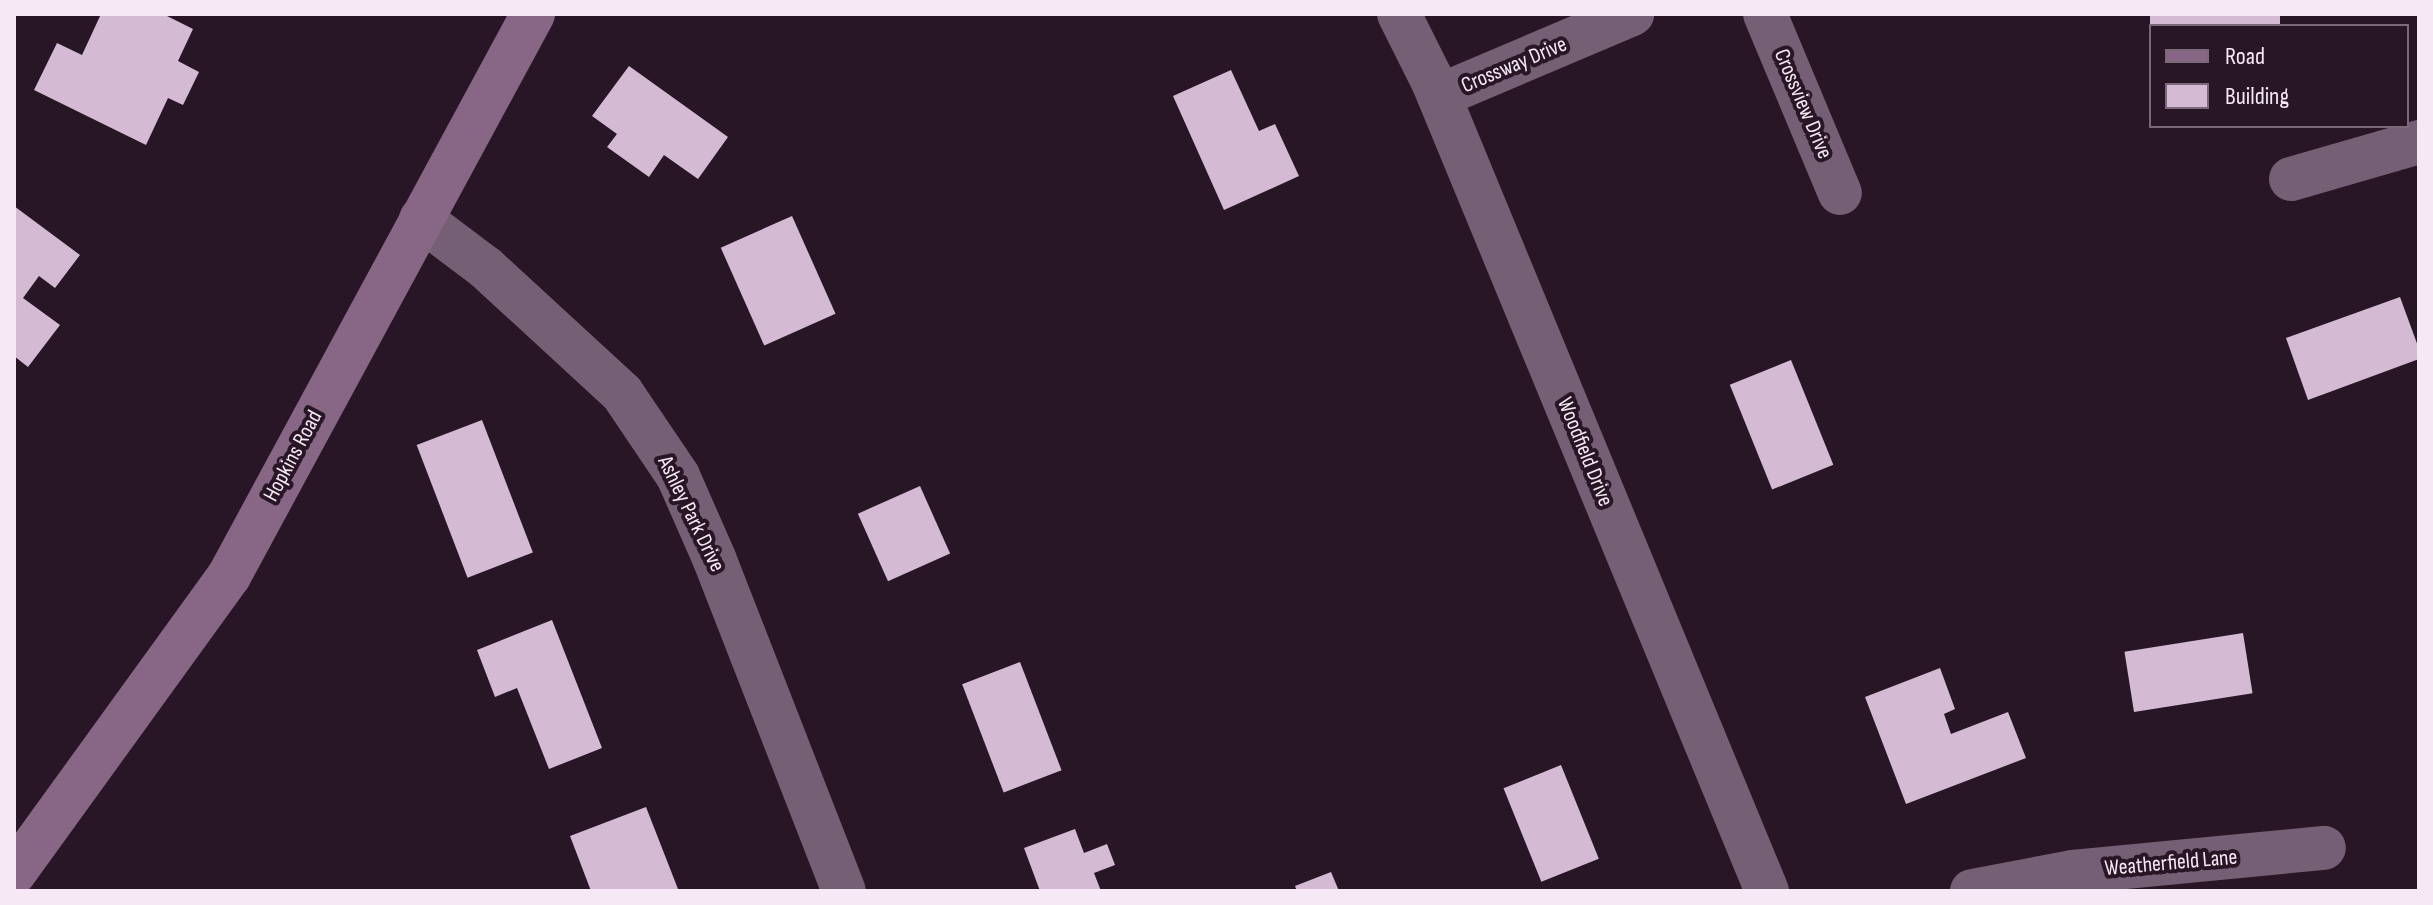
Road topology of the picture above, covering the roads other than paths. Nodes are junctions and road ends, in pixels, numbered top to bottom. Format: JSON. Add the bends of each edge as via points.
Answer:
{"nodes":[{"id":1,"x":533,"y":14,"type":"edge"},
{"id":2,"x":1399,"y":14,"type":"edge"},
{"id":3,"x":1632,"y":14,"type":"edge"},
{"id":4,"x":1765,"y":14,"type":"edge"},
{"id":5,"x":1439,"y":96,"type":"junction"},
{"id":6,"x":2419,"y":142,"type":"edge"},
{"id":7,"x":2291,"y":179,"type":"dead end"},
{"id":8,"x":1840,"y":193,"type":"dead end"},
{"id":9,"x":421,"y":219,"type":"junction"},
{"id":10,"x":2324,"y":848,"type":"dead end"},
{"id":11,"x":14,"y":873,"type":"edge"},
{"id":12,"x":844,"y":891,"type":"edge"},
{"id":13,"x":1767,"y":891,"type":"edge"},
{"id":14,"x":1972,"y":891,"type":"edge"}],
"edges":[{"from":1,"to":9,"type":"main road","name":"Hopkins Road"},
{"from":2,"to":5,"type":"street","name":"Woodfield Drive"},
{"from":3,"to":5,"type":"street","name":"Crossway Drive"},
{"from":4,"to":8,"type":"street","name":"Crossview Drive"},
{"from":5,"to":13,"type":"street","name":"Woodfield Drive"},
{"from":6,"to":7,"type":"street"},
{"from":9,"to":11,"type":"main road","name":"Hopkins Road","via":[[229,576]]},
{"from":9,"to":12,"type":"street","name":"Ashley Park Drive","via":[[486,268],[622,393],[678,476]]},
{"from":10,"to":14,"type":"street","name":"Weatherfield Lane","via":[[2073,872]]}]}
